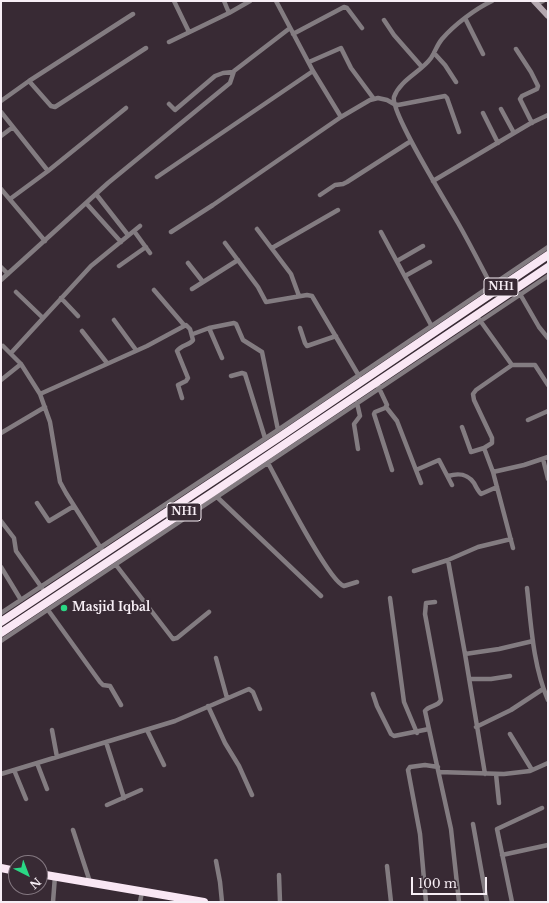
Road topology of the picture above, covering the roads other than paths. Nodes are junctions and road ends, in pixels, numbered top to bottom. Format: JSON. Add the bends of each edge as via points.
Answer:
{"nodes":[{"id":1,"x":174,"y":1,"type":"edge"},
{"id":2,"x":224,"y":1,"type":"edge"},
{"id":3,"x":250,"y":1,"type":"edge"},
{"id":4,"x":276,"y":1,"type":"edge"},
{"id":5,"x":492,"y":1,"type":"edge"},
{"id":6,"x":543,"y":1,"type":"edge"},
{"id":7,"x":535,"y":3,"type":"edge"},
{"id":8,"x":229,"y":13,"type":"junction"},
{"id":9,"x":133,"y":14,"type":"dead end"},
{"id":10,"x":548,"y":16,"type":"edge"},
{"id":11,"x":466,"y":18,"type":"junction"},
{"id":12,"x":384,"y":20,"type":"dead end"},
{"id":13,"x":290,"y":28,"type":"junction"},
{"id":14,"x":362,"y":28,"type":"dead end"},
{"id":15,"x":189,"y":32,"type":"junction"},
{"id":16,"x":294,"y":34,"type":"junction"},
{"id":17,"x":169,"y":42,"type":"dead end"},
{"id":18,"x":146,"y":48,"type":"dead end"},
{"id":19,"x":516,"y":49,"type":"dead end"},
{"id":20,"x":434,"y":53,"type":"junction"},
{"id":21,"x":483,"y":54,"type":"dead end"},
{"id":22,"x":309,"y":62,"type":"junction"},
{"id":23,"x":422,"y":66,"type":"junction"},
{"id":24,"x":313,"y":71,"type":"junction"},
{"id":25,"x":232,"y":72,"type":"junction"},
{"id":26,"x":29,"y":81,"type":"junction"},
{"id":27,"x":456,"y":82,"type":"dead end"},
{"id":28,"x":374,"y":99,"type":"junction"},
{"id":29,"x":1,"y":101,"type":"edge"},
{"id":30,"x":169,"y":104,"type":"dead end"},
{"id":31,"x":394,"y":104,"type":"junction"},
{"id":32,"x":126,"y":108,"type":"dead end"},
{"id":33,"x":501,"y":109,"type":"dead end"},
{"id":34,"x":1,"y":112,"type":"edge"},
{"id":35,"x":483,"y":113,"type":"dead end"},
{"id":36,"x":548,"y":115,"type":"edge"},
{"id":37,"x":341,"y":117,"type":"junction"},
{"id":38,"x":532,"y":123,"type":"junction"},
{"id":39,"x":12,"y":127,"type":"junction"},
{"id":40,"x":459,"y":132,"type":"dead end"},
{"id":41,"x":514,"y":133,"type":"junction"},
{"id":42,"x":1,"y":136,"type":"edge"},
{"id":43,"x":411,"y":141,"type":"junction"},
{"id":44,"x":498,"y":143,"type":"junction"},
{"id":45,"x":48,"y":171,"type":"junction"},
{"id":46,"x":157,"y":177,"type":"dead end"},
{"id":47,"x":433,"y":181,"type":"junction"},
{"id":48,"x":1,"y":189,"type":"edge"},
{"id":49,"x":96,"y":194,"type":"junction"},
{"id":50,"x":320,"y":195,"type":"dead end"},
{"id":51,"x":10,"y":198,"type":"junction"},
{"id":52,"x":86,"y":203,"type":"junction"},
{"id":53,"x":338,"y":210,"type":"dead end"},
{"id":54,"x":140,"y":226,"type":"dead end"},
{"id":55,"x":257,"y":229,"type":"dead end"},
{"id":56,"x":134,"y":231,"type":"junction"},
{"id":57,"x":171,"y":232,"type":"dead end"},
{"id":58,"x":381,"y":232,"type":"dead end"},
{"id":59,"x":128,"y":235,"type":"junction"},
{"id":60,"x":45,"y":241,"type":"junction"},
{"id":61,"x":121,"y":242,"type":"junction"},
{"id":62,"x":225,"y":243,"type":"dead end"},
{"id":63,"x":423,"y":246,"type":"dead end"},
{"id":64,"x":146,"y":247,"type":"junction"},
{"id":65,"x":548,"y":247,"type":"edge"},
{"id":66,"x":272,"y":248,"type":"junction"},
{"id":67,"x":150,"y":253,"type":"dead end"},
{"id":68,"x":548,"y":255,"type":"edge"},
{"id":69,"x":238,"y":260,"type":"junction"},
{"id":70,"x":397,"y":261,"type":"junction"},
{"id":71,"x":430,"y":262,"type":"dead end"},
{"id":72,"x":188,"y":263,"type":"dead end"},
{"id":73,"x":119,"y":266,"type":"dead end"},
{"id":74,"x":1,"y":267,"type":"edge"},
{"id":75,"x":548,"y":267,"type":"edge"},
{"id":76,"x":8,"y":274,"type":"junction"},
{"id":77,"x":405,"y":276,"type":"junction"},
{"id":78,"x":548,"y":276,"type":"edge"},
{"id":79,"x":1,"y":280,"type":"edge"},
{"id":80,"x":203,"y":282,"type":"junction"},
{"id":81,"x":492,"y":288,"type":"junction"},
{"id":82,"x":192,"y":289,"type":"dead end"},
{"id":83,"x":154,"y":290,"type":"dead end"},
{"id":84,"x":16,"y":292,"type":"dead end"},
{"id":85,"x":520,"y":294,"type":"junction"},
{"id":86,"x":299,"y":296,"type":"junction"},
{"id":87,"x":61,"y":298,"type":"junction"},
{"id":88,"x":78,"y":316,"type":"dead end"},
{"id":89,"x":43,"y":318,"type":"junction"},
{"id":90,"x":479,"y":318,"type":"junction"},
{"id":91,"x":114,"y":320,"type":"dead end"},
{"id":92,"x":184,"y":325,"type":"junction"},
{"id":93,"x":431,"y":325,"type":"junction"},
{"id":94,"x":209,"y":328,"type":"junction"},
{"id":95,"x":300,"y":328,"type":"dead end"},
{"id":96,"x":82,"y":331,"type":"dead end"},
{"id":97,"x":193,"y":334,"type":"junction"},
{"id":98,"x":336,"y":336,"type":"junction"},
{"id":99,"x":548,"y":338,"type":"edge"},
{"id":100,"x":3,"y":346,"type":"dead end"},
{"id":101,"x":136,"y":350,"type":"junction"},
{"id":102,"x":11,"y":353,"type":"junction"},
{"id":103,"x":222,"y":358,"type":"dead end"},
{"id":104,"x":107,"y":363,"type":"junction"},
{"id":105,"x":21,"y":364,"type":"junction"},
{"id":106,"x":512,"y":366,"type":"junction"},
{"id":107,"x":231,"y":376,"type":"dead end"},
{"id":108,"x":360,"y":378,"type":"junction"},
{"id":109,"x":546,"y":379,"type":"edge"},
{"id":110,"x":1,"y":380,"type":"edge"},
{"id":111,"x":378,"y":385,"type":"junction"},
{"id":112,"x":548,"y":385,"type":"edge"},
{"id":113,"x":338,"y":393,"type":"junction"},
{"id":114,"x":40,"y":394,"type":"junction"},
{"id":115,"x":182,"y":398,"type":"dead end"},
{"id":116,"x":357,"y":403,"type":"junction"},
{"id":117,"x":44,"y":407,"type":"junction"},
{"id":118,"x":386,"y":407,"type":"junction"},
{"id":119,"x":548,"y":411,"type":"edge"},
{"id":120,"x":528,"y":420,"type":"dead end"},
{"id":121,"x":462,"y":427,"type":"dead end"},
{"id":122,"x":278,"y":430,"type":"junction"},
{"id":123,"x":1,"y":433,"type":"edge"},
{"id":124,"x":265,"y":438,"type":"junction"},
{"id":125,"x":484,"y":448,"type":"junction"},
{"id":126,"x":358,"y":449,"type":"dead end"},
{"id":127,"x":255,"y":453,"type":"junction"},
{"id":128,"x":546,"y":458,"type":"edge"},
{"id":129,"x":264,"y":462,"type":"junction"},
{"id":130,"x":392,"y":470,"type":"dead end"},
{"id":131,"x":416,"y":470,"type":"junction"},
{"id":132,"x":493,"y":472,"type":"junction"},
{"id":133,"x":448,"y":476,"type":"junction"},
{"id":134,"x":548,"y":479,"type":"edge"},
{"id":135,"x":421,"y":484,"type":"dead end"},
{"id":136,"x":452,"y":485,"type":"dead end"},
{"id":137,"x":497,"y":487,"type":"junction"},
{"id":138,"x":217,"y":497,"type":"junction"},
{"id":139,"x":37,"y":503,"type":"dead end"},
{"id":140,"x":74,"y":506,"type":"junction"},
{"id":141,"x":1,"y":521,"type":"edge"},
{"id":142,"x":511,"y":539,"type":"junction"},
{"id":143,"x":513,"y":548,"type":"dead end"},
{"id":144,"x":102,"y":550,"type":"junction"},
{"id":145,"x":448,"y":560,"type":"junction"},
{"id":146,"x":116,"y":565,"type":"junction"},
{"id":147,"x":1,"y":567,"type":"edge"},
{"id":148,"x":414,"y":571,"type":"dead end"},
{"id":149,"x":357,"y":582,"type":"dead end"},
{"id":150,"x":527,"y":588,"type":"dead end"},
{"id":151,"x":43,"y":590,"type":"junction"},
{"id":152,"x":321,"y":596,"type":"dead end"},
{"id":153,"x":390,"y":598,"type":"dead end"},
{"id":154,"x":21,"y":600,"type":"junction"},
{"id":155,"x":434,"y":602,"type":"dead end"},
{"id":156,"x":48,"y":610,"type":"junction"},
{"id":157,"x":209,"y":612,"type":"dead end"},
{"id":158,"x":1,"y":613,"type":"edge"},
{"id":159,"x":1,"y":622,"type":"edge"},
{"id":160,"x":1,"y":633,"type":"edge"},
{"id":161,"x":1,"y":641,"type":"edge"},
{"id":162,"x":533,"y":641,"type":"junction"},
{"id":163,"x":465,"y":654,"type":"junction"},
{"id":164,"x":216,"y":658,"type":"dead end"},
{"id":165,"x":510,"y":676,"type":"dead end"},
{"id":166,"x":469,"y":680,"type":"junction"},
{"id":167,"x":543,"y":689,"type":"junction"},
{"id":168,"x":373,"y":694,"type":"dead end"},
{"id":169,"x":227,"y":698,"type":"junction"},
{"id":170,"x":548,"y":700,"type":"edge"},
{"id":171,"x":121,"y":705,"type":"dead end"},
{"id":172,"x":208,"y":706,"type":"junction"},
{"id":173,"x":260,"y":709,"type":"dead end"},
{"id":174,"x":476,"y":727,"type":"junction"},
{"id":175,"x":429,"y":729,"type":"junction"},
{"id":176,"x":52,"y":730,"type":"dead end"},
{"id":177,"x":147,"y":730,"type":"junction"},
{"id":178,"x":417,"y":733,"type":"junction"},
{"id":179,"x":510,"y":734,"type":"dead end"},
{"id":180,"x":106,"y":742,"type":"junction"},
{"id":181,"x":57,"y":757,"type":"junction"},
{"id":182,"x":37,"y":763,"type":"junction"},
{"id":183,"x":548,"y":764,"type":"edge"},
{"id":184,"x":164,"y":765,"type":"dead end"},
{"id":185,"x":14,"y":770,"type":"junction"},
{"id":186,"x":438,"y":770,"type":"junction"},
{"id":187,"x":532,"y":770,"type":"junction"},
{"id":188,"x":1,"y":774,"type":"edge"},
{"id":189,"x":485,"y":774,"type":"junction"},
{"id":190,"x":496,"y":774,"type":"junction"},
{"id":191,"x":47,"y":788,"type":"dead end"},
{"id":192,"x":142,"y":790,"type":"dead end"},
{"id":193,"x":252,"y":795,"type":"dead end"},
{"id":194,"x":124,"y":798,"type":"junction"},
{"id":195,"x":26,"y":799,"type":"dead end"},
{"id":196,"x":499,"y":803,"type":"dead end"},
{"id":197,"x":107,"y":805,"type":"dead end"},
{"id":198,"x":542,"y":808,"type":"dead end"},
{"id":199,"x":473,"y":824,"type":"dead end"},
{"id":200,"x":73,"y":830,"type":"dead end"},
{"id":201,"x":548,"y":846,"type":"edge"},
{"id":202,"x":502,"y":855,"type":"junction"},
{"id":203,"x":216,"y":862,"type":"dead end"},
{"id":204,"x":387,"y":866,"type":"dead end"},
{"id":205,"x":48,"y":875,"type":"edge"},
{"id":206,"x":279,"y":875,"type":"dead end"},
{"id":207,"x":56,"y":876,"type":"junction"},
{"id":208,"x":90,"y":882,"type":"junction"},
{"id":209,"x":142,"y":892,"type":"junction"},
{"id":210,"x":53,"y":902,"type":"edge"},
{"id":211,"x":140,"y":902,"type":"edge"},
{"id":212,"x":204,"y":902,"type":"edge"},
{"id":213,"x":222,"y":902,"type":"edge"},
{"id":214,"x":280,"y":902,"type":"edge"},
{"id":215,"x":391,"y":902,"type":"edge"},
{"id":216,"x":426,"y":902,"type":"edge"},
{"id":217,"x":459,"y":902,"type":"edge"},
{"id":218,"x":487,"y":902,"type":"edge"},
{"id":219,"x":512,"y":902,"type":"edge"}],
"edges":[{"from":1,"to":15,"type":"street"},
{"from":2,"to":8,"type":"street"},
{"from":3,"to":8,"type":"street"},
{"from":4,"to":13,"type":"street"},
{"from":5,"to":11,"type":"street"},
{"from":6,"to":7,"type":"street"},
{"from":7,"to":10,"type":"street"},
{"from":8,"to":15,"type":"street"},
{"from":9,"to":26,"type":"street"},
{"from":11,"to":20,"type":"street","via":[[443,38]]},
{"from":11,"to":21,"type":"street"},
{"from":12,"to":23,"type":"street"},
{"from":13,"to":16,"type":"street"},
{"from":13,"to":25,"type":"street"},
{"from":14,"to":16,"type":"street","via":[[344,7]]},
{"from":15,"to":17,"type":"street"},
{"from":16,"to":22,"type":"street"},
{"from":18,"to":26,"type":"street","via":[[55,107],[51,106]]},
{"from":19,"to":38,"type":"street","via":[[538,86],[520,99]]},
{"from":20,"to":23,"type":"street"},
{"from":20,"to":27,"type":"street"},
{"from":22,"to":24,"type":"street"},
{"from":22,"to":28,"type":"street","via":[[341,48]]},
{"from":23,"to":31,"type":"street","via":[[400,89],[394,98]]},
{"from":24,"to":37,"type":"street"},
{"from":24,"to":46,"type":"street"},
{"from":25,"to":30,"type":"street","via":[[215,76],[175,110]]},
{"from":25,"to":49,"type":"street","via":[[230,83]]},
{"from":26,"to":29,"type":"street"},
{"from":28,"to":31,"type":"street","via":[[382,98]]},
{"from":28,"to":37,"type":"street"},
{"from":31,"to":40,"type":"street","via":[[445,96]]},
{"from":31,"to":43,"type":"street"},
{"from":32,"to":45,"type":"street"},
{"from":33,"to":41,"type":"street"},
{"from":34,"to":39,"type":"street"},
{"from":35,"to":44,"type":"street"},
{"from":36,"to":38,"type":"street"},
{"from":37,"to":57,"type":"street"},
{"from":38,"to":41,"type":"street"},
{"from":39,"to":42,"type":"street"},
{"from":39,"to":45,"type":"street"},
{"from":41,"to":44,"type":"street"},
{"from":43,"to":47,"type":"street"},
{"from":43,"to":50,"type":"street","via":[[344,184],[335,185]]},
{"from":44,"to":47,"type":"street"},
{"from":45,"to":51,"type":"street"},
{"from":47,"to":81,"type":"street"},
{"from":48,"to":51,"type":"street"},
{"from":49,"to":52,"type":"street"},
{"from":49,"to":59,"type":"street"},
{"from":51,"to":60,"type":"street"},
{"from":52,"to":60,"type":"street"},
{"from":52,"to":61,"type":"street"},
{"from":53,"to":66,"type":"street"},
{"from":54,"to":56,"type":"street"},
{"from":55,"to":66,"type":"street"},
{"from":56,"to":59,"type":"street"},
{"from":56,"to":64,"type":"street"},
{"from":58,"to":70,"type":"street"},
{"from":59,"to":61,"type":"street"},
{"from":60,"to":76,"type":"street"},
{"from":61,"to":87,"type":"street","via":[[91,266]]},
{"from":62,"to":69,"type":"street"},
{"from":63,"to":70,"type":"street"},
{"from":64,"to":67,"type":"street"},
{"from":64,"to":73,"type":"street"},
{"from":65,"to":81,"type":"street"},
{"from":66,"to":86,"type":"street","via":[[292,274]]},
{"from":68,"to":81,"type":"highway","number":"NH1"},
{"from":69,"to":80,"type":"street"},
{"from":69,"to":86,"type":"street","via":[[266,302]]},
{"from":70,"to":77,"type":"street"},
{"from":71,"to":77,"type":"street"},
{"from":72,"to":80,"type":"street"},
{"from":74,"to":76,"type":"street"},
{"from":75,"to":90,"type":"highway","number":"NH1"},
{"from":76,"to":79,"type":"street"},
{"from":77,"to":93,"type":"street"},
{"from":78,"to":85,"type":"street"},
{"from":80,"to":82,"type":"street"},
{"from":81,"to":93,"type":"street"},
{"from":81,"to":108,"type":"highway","number":"NH1","via":[[455,318]]},
{"from":83,"to":92,"type":"street"},
{"from":84,"to":89,"type":"street"},
{"from":85,"to":90,"type":"street"},
{"from":85,"to":99,"type":"street"},
{"from":86,"to":98,"type":"street","via":[[314,297]]},
{"from":87,"to":88,"type":"street"},
{"from":87,"to":89,"type":"street"},
{"from":89,"to":102,"type":"street"},
{"from":90,"to":106,"type":"street"},
{"from":90,"to":111,"type":"highway","number":"NH1"},
{"from":91,"to":101,"type":"street"},
{"from":92,"to":97,"type":"street","via":[[189,326]]},
{"from":92,"to":101,"type":"street","via":[[152,344]]},
{"from":93,"to":108,"type":"street"},
{"from":94,"to":97,"type":"street"},
{"from":94,"to":103,"type":"street"},
{"from":94,"to":122,"type":"street","via":[[234,323],[243,340],[262,352]]},
{"from":95,"to":98,"type":"street","via":[[307,346]]},
{"from":96,"to":104,"type":"street"},
{"from":97,"to":115,"type":"street","via":[[194,340],[177,351],[188,378],[178,385]]},
{"from":98,"to":108,"type":"street"},
{"from":100,"to":102,"type":"street"},
{"from":101,"to":104,"type":"street"},
{"from":102,"to":105,"type":"street"},
{"from":104,"to":114,"type":"street"},
{"from":105,"to":110,"type":"street"},
{"from":105,"to":114,"type":"street"},
{"from":106,"to":109,"type":"street","via":[[535,366]]},
{"from":106,"to":125,"type":"street","via":[[479,387],[473,394],[493,439],[491,444]]},
{"from":107,"to":124,"type":"street","via":[[242,373],[245,375]]},
{"from":108,"to":113,"type":"highway","number":"NH1"},
{"from":109,"to":112,"type":"street"},
{"from":111,"to":116,"type":"street"},
{"from":111,"to":118,"type":"street"},
{"from":111,"to":129,"type":"highway","number":"NH1"},
{"from":113,"to":122,"type":"street"},
{"from":113,"to":127,"type":"highway","number":"NH1"},
{"from":114,"to":117,"type":"street"},
{"from":116,"to":126,"type":"street","via":[[360,416],[354,424]]},
{"from":116,"to":129,"type":"street"},
{"from":117,"to":123,"type":"street"},
{"from":117,"to":140,"type":"street","via":[[52,434],[60,482]]},
{"from":118,"to":130,"type":"street","via":[[374,414]]},
{"from":118,"to":131,"type":"street","via":[[397,421]]},
{"from":119,"to":120,"type":"street"},
{"from":121,"to":125,"type":"street","via":[[471,451]]},
{"from":122,"to":124,"type":"street"},
{"from":124,"to":144,"type":"street"},
{"from":125,"to":132,"type":"street"},
{"from":127,"to":129,"type":"highway"},
{"from":127,"to":144,"type":"highway","number":"NH1"},
{"from":128,"to":132,"type":"street"},
{"from":128,"to":134,"type":"street"},
{"from":129,"to":138,"type":"street"},
{"from":129,"to":149,"type":"street","via":[[317,553],[337,582],[344,586]]},
{"from":129,"to":160,"type":"highway","number":"NH1"},
{"from":131,"to":133,"type":"street","via":[[439,460]]},
{"from":131,"to":135,"type":"street"},
{"from":132,"to":137,"type":"street"},
{"from":133,"to":136,"type":"street"},
{"from":133,"to":137,"type":"street","via":[[465,475],[481,494]]},
{"from":137,"to":142,"type":"street"},
{"from":138,"to":146,"type":"street"},
{"from":138,"to":152,"type":"street"},
{"from":139,"to":140,"type":"street","via":[[49,521]]},
{"from":140,"to":144,"type":"street"},
{"from":141,"to":151,"type":"street","via":[[14,538],[16,551]]},
{"from":142,"to":143,"type":"street"},
{"from":142,"to":145,"type":"street","via":[[478,547]]},
{"from":144,"to":151,"type":"highway","number":"NH1"},
{"from":145,"to":148,"type":"street"},
{"from":145,"to":163,"type":"street"},
{"from":146,"to":156,"type":"street"},
{"from":146,"to":157,"type":"street","via":[[173,639]]},
{"from":147,"to":154,"type":"street"},
{"from":150,"to":162,"type":"street"},
{"from":151,"to":154,"type":"street"},
{"from":151,"to":159,"type":"highway","number":"NH1"},
{"from":153,"to":178,"type":"street","via":[[404,702]]},
{"from":154,"to":158,"type":"street"},
{"from":155,"to":175,"type":"street","via":[[426,603],[425,614],[441,700],[439,704],[425,710]]},
{"from":156,"to":161,"type":"street"},
{"from":156,"to":171,"type":"street","via":[[100,682],[110,686]]},
{"from":162,"to":163,"type":"street"},
{"from":162,"to":167,"type":"street"},
{"from":163,"to":166,"type":"street"},
{"from":164,"to":169,"type":"street"},
{"from":165,"to":166,"type":"street"},
{"from":166,"to":174,"type":"street"},
{"from":167,"to":170,"type":"street"},
{"from":167,"to":174,"type":"street","via":[[511,710]]},
{"from":168,"to":178,"type":"street","via":[[392,735]]},
{"from":169,"to":172,"type":"street"},
{"from":169,"to":173,"type":"street","via":[[251,690]]},
{"from":172,"to":177,"type":"street"},
{"from":172,"to":193,"type":"street"},
{"from":174,"to":189,"type":"street"},
{"from":175,"to":178,"type":"street"},
{"from":175,"to":186,"type":"street"},
{"from":176,"to":181,"type":"street"},
{"from":177,"to":180,"type":"street"},
{"from":177,"to":184,"type":"street"},
{"from":179,"to":187,"type":"street"},
{"from":180,"to":181,"type":"street"},
{"from":180,"to":194,"type":"street"},
{"from":181,"to":182,"type":"street"},
{"from":182,"to":185,"type":"street"},
{"from":182,"to":191,"type":"street"},
{"from":183,"to":187,"type":"street"},
{"from":185,"to":188,"type":"street"},
{"from":185,"to":195,"type":"street"},
{"from":186,"to":189,"type":"street"},
{"from":186,"to":216,"type":"street","via":[[425,765],[410,767],[408,770],[420,834]]},
{"from":186,"to":217,"type":"street","via":[[451,829]]},
{"from":187,"to":190,"type":"street"},
{"from":189,"to":190,"type":"street"},
{"from":190,"to":196,"type":"street"},
{"from":192,"to":194,"type":"street"},
{"from":194,"to":197,"type":"street"},
{"from":198,"to":202,"type":"street","via":[[497,829]]},
{"from":199,"to":218,"type":"street"},
{"from":200,"to":208,"type":"street"},
{"from":201,"to":202,"type":"street"},
{"from":202,"to":219,"type":"street"},
{"from":203,"to":213,"type":"street"},
{"from":204,"to":215,"type":"street"},
{"from":205,"to":207,"type":"highway"},
{"from":206,"to":214,"type":"street"},
{"from":207,"to":208,"type":"highway"},
{"from":207,"to":210,"type":"street"},
{"from":208,"to":209,"type":"highway"},
{"from":209,"to":211,"type":"street"},
{"from":209,"to":212,"type":"highway"}]}
